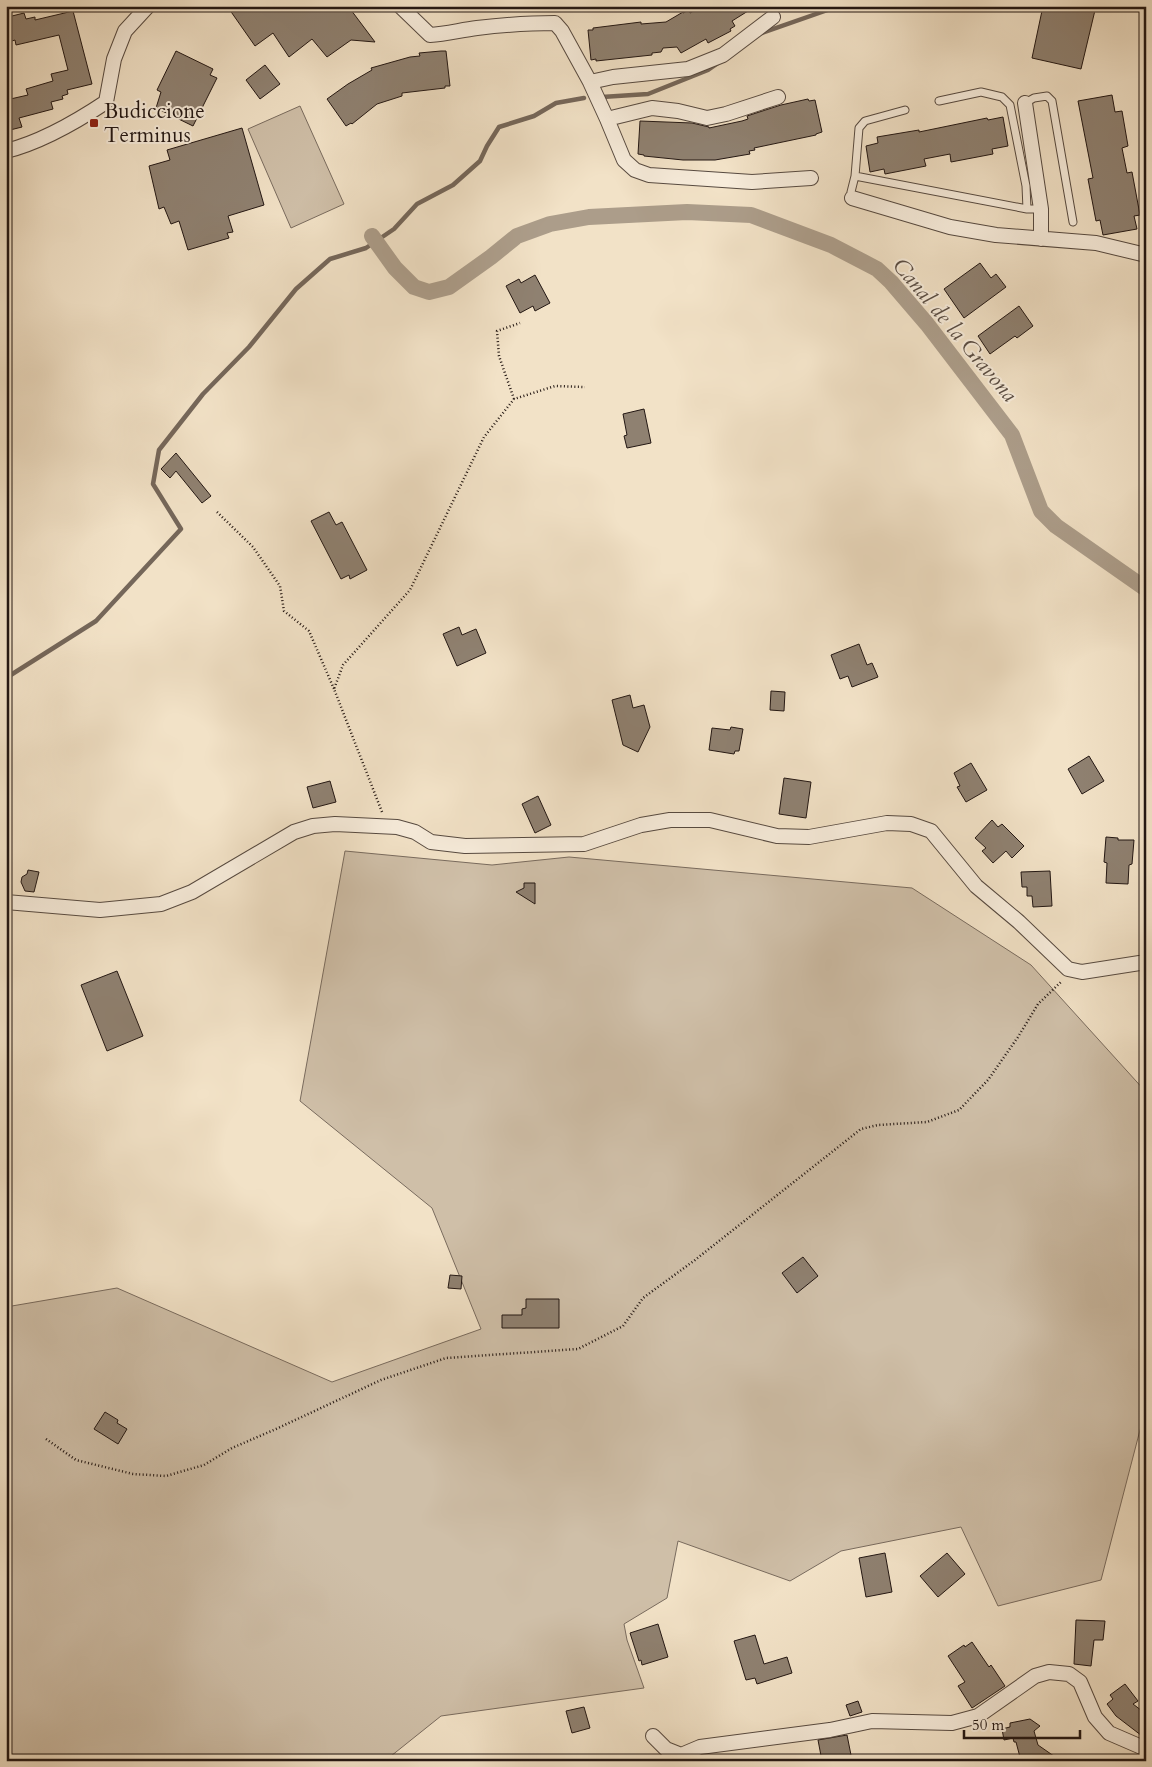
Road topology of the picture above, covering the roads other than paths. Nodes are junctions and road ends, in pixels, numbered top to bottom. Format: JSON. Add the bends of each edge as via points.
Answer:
{"nodes":[{"id":1,"x":148,"y":6,"type":"edge"},
{"id":2,"x":400,"y":6,"type":"edge"},
{"id":3,"x":773,"y":17,"type":"dead end"},
{"id":4,"x":590,"y":82,"type":"junction"},
{"id":5,"x":778,"y":96,"type":"dead end"},
{"id":6,"x":939,"y":101,"type":"dead end"},
{"id":7,"x":1025,"y":103,"type":"joint"},
{"id":8,"x":905,"y":110,"type":"dead end"},
{"id":9,"x":607,"y":119,"type":"junction"},
{"id":10,"x":6,"y":151,"type":"edge"},
{"id":11,"x":855,"y":176,"type":"junction"},
{"id":12,"x":811,"y":178,"type":"dead end"},
{"id":13,"x":852,"y":198,"type":"joint"},
{"id":14,"x":1034,"y":209,"type":"junction"},
{"id":15,"x":1073,"y":222,"type":"dead end"},
{"id":16,"x":1041,"y":239,"type":"junction"},
{"id":17,"x":1146,"y":255,"type":"edge"},
{"id":18,"x":6,"y":902,"type":"edge"},
{"id":19,"x":1146,"y":962,"type":"edge"},
{"id":20,"x":653,"y":1736,"type":"dead end"},
{"id":21,"x":1146,"y":1749,"type":"edge"}],
"edges":[{"from":1,"to":10,"type":"street","via":[[126,31],[114,59],[106,102],[57,131]]},
{"from":2,"to":4,"type":"street","via":[[430,35],[505,25],[555,23]]},
{"from":3,"to":4,"type":"street","via":[[723,55],[688,69]]},
{"from":4,"to":9,"type":"street"},
{"from":5,"to":9,"type":"street","via":[[707,118],[652,108]]},
{"from":6,"to":14,"type":"lane","via":[[981,92],[1002,97],[1010,105],[1026,186]]},
{"from":7,"to":14,"type":"street"},
{"from":7,"to":15,"type":"lane","via":[[1047,96],[1052,101]]},
{"from":8,"to":11,"type":"lane","via":[[865,121],[859,128]]},
{"from":9,"to":12,"type":"street","via":[[624,160],[634,170],[649,175],[752,182]]},
{"from":11,"to":13,"type":"lane"},
{"from":11,"to":14,"type":"lane"},
{"from":13,"to":16,"type":"street","via":[[950,228]]},
{"from":14,"to":16,"type":"street"},
{"from":16,"to":17,"type":"street","via":[[1096,244]]},
{"from":18,"to":19,"type":"street","via":[[100,910],[161,904],[192,892],[294,832],[335,824],[388,826],[415,832],[431,842],[465,846],[584,844],[641,825],[670,820],[710,820],[777,836],[809,837],[887,823],[911,824],[931,831],[976,886],[1068,969],[1082,972]]},
{"from":20,"to":21,"type":"street","via":[[666,1749],[681,1755],[700,1748],[872,1721],[952,1723],[978,1716],[1035,1676],[1049,1672],[1069,1674],[1080,1682],[1095,1717],[1110,1732]]}]}
